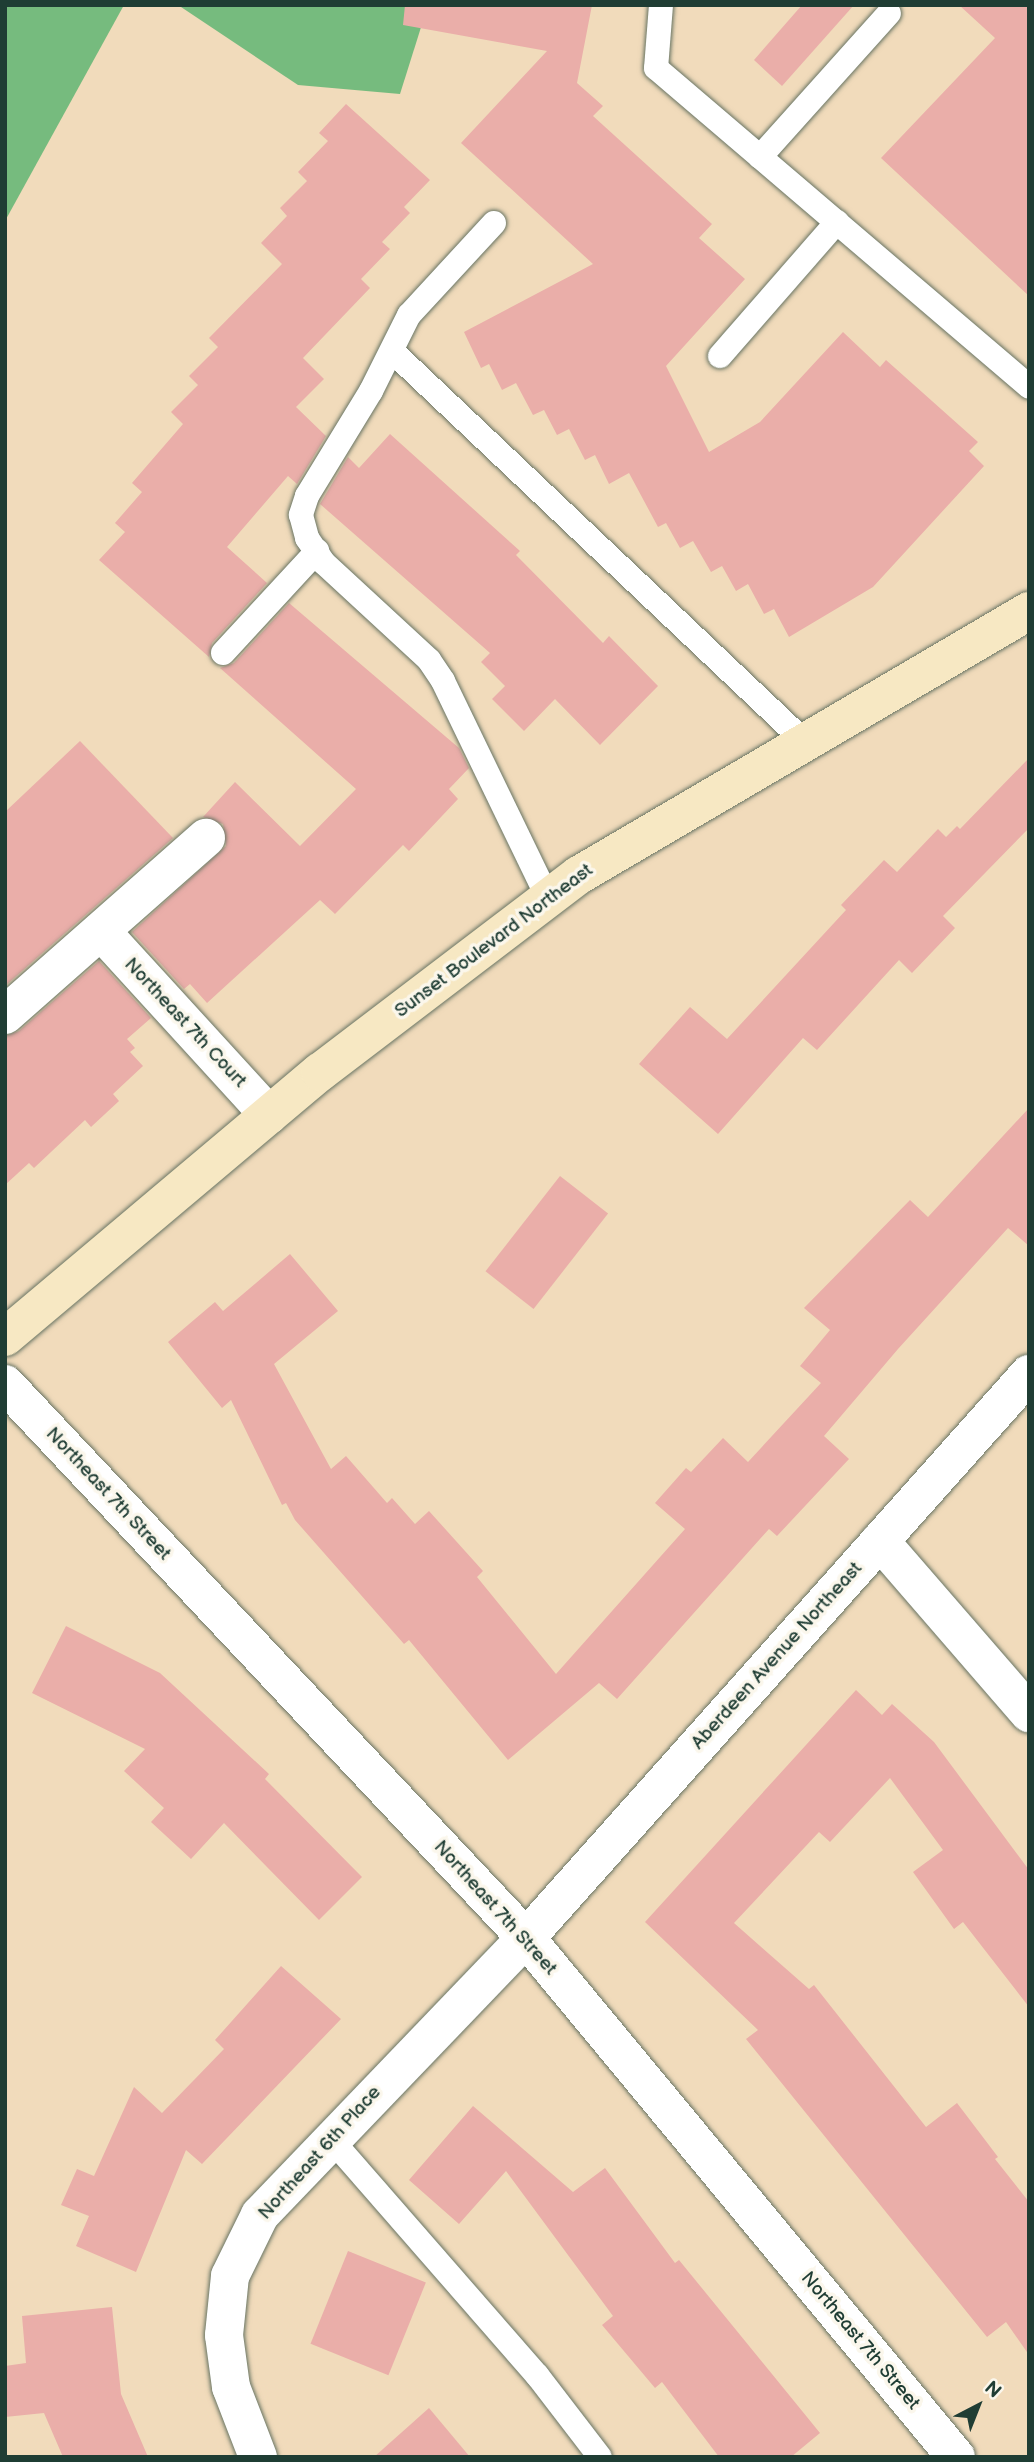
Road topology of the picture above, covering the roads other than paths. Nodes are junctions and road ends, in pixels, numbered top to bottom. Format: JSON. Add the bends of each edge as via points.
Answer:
{"nodes":[{"id":1,"x":661,"y":5,"type":"edge"},
{"id":2,"x":890,"y":13,"type":"dead end"},
{"id":3,"x":760,"y":157,"type":"junction"},
{"id":4,"x":837,"y":222,"type":"junction"},
{"id":5,"x":494,"y":223,"type":"dead end"},
{"id":6,"x":392,"y":351,"type":"junction"},
{"id":7,"x":720,"y":356,"type":"dead end"},
{"id":8,"x":1029,"y":387,"type":"edge"},
{"id":9,"x":317,"y":551,"type":"junction"},
{"id":10,"x":1029,"y":611,"type":"edge"},
{"id":11,"x":223,"y":653,"type":"dead end"},
{"id":12,"x":806,"y":743,"type":"junction"},
{"id":13,"x":206,"y":838,"type":"dead end"},
{"id":14,"x":548,"y":898,"type":"junction"},
{"id":15,"x":100,"y":932,"type":"junction"},
{"id":16,"x":5,"y":1015,"type":"edge"},
{"id":17,"x":269,"y":1115,"type":"junction"},
{"id":18,"x":5,"y":1337,"type":"edge"},
{"id":19,"x":1029,"y":1374,"type":"edge"},
{"id":20,"x":5,"y":1384,"type":"edge"},
{"id":21,"x":880,"y":1541,"type":"junction"},
{"id":22,"x":1029,"y":1713,"type":"edge"},
{"id":23,"x":526,"y":1938,"type":"junction"},
{"id":24,"x":330,"y":2138,"type":"junction"},
{"id":25,"x":258,"y":2457,"type":"edge"},
{"id":26,"x":600,"y":2457,"type":"edge"},
{"id":27,"x":956,"y":2457,"type":"edge"}],
"edges":[{"from":1,"to":3,"type":"lane","via":[[656,68]]},
{"from":2,"to":3,"type":"lane"},
{"from":3,"to":4,"type":"lane"},
{"from":4,"to":7,"type":"lane"},
{"from":4,"to":8,"type":"lane"},
{"from":5,"to":6,"type":"lane","via":[[410,315]]},
{"from":6,"to":9,"type":"lane","via":[[307,496],[301,515]]},
{"from":6,"to":12,"type":"lane"},
{"from":9,"to":11,"type":"lane"},
{"from":9,"to":14,"type":"lane","via":[[429,660]]},
{"from":10,"to":12,"type":"main road","name":"Sunset Boulevard Northeast"},
{"from":12,"to":14,"type":"main road","name":"Sunset Boulevard Northeast","via":[[579,875]]},
{"from":13,"to":15,"type":"street"},
{"from":14,"to":17,"type":"main road","name":"Sunset Boulevard Northeast"},
{"from":15,"to":16,"type":"street"},
{"from":15,"to":17,"type":"street","name":"Northeast 7th Court"},
{"from":17,"to":18,"type":"main road","name":"Sunset Boulevard Northeast"},
{"from":19,"to":21,"type":"street","name":"Aberdeen Avenue Northeast"},
{"from":20,"to":23,"type":"street","name":"Northeast 7th Street"},
{"from":21,"to":22,"type":"street"},
{"from":21,"to":23,"type":"street","name":"Aberdeen Avenue Northeast"},
{"from":23,"to":24,"type":"street","name":"Northeast 6th Place"},
{"from":23,"to":27,"type":"street","name":"Northeast 7th Street"},
{"from":24,"to":25,"type":"street","name":"Northeast 6th Place","via":[[260,2215],[230,2276],[224,2335],[231,2387]]},
{"from":24,"to":26,"type":"lane","via":[[537,2375]]}]}
